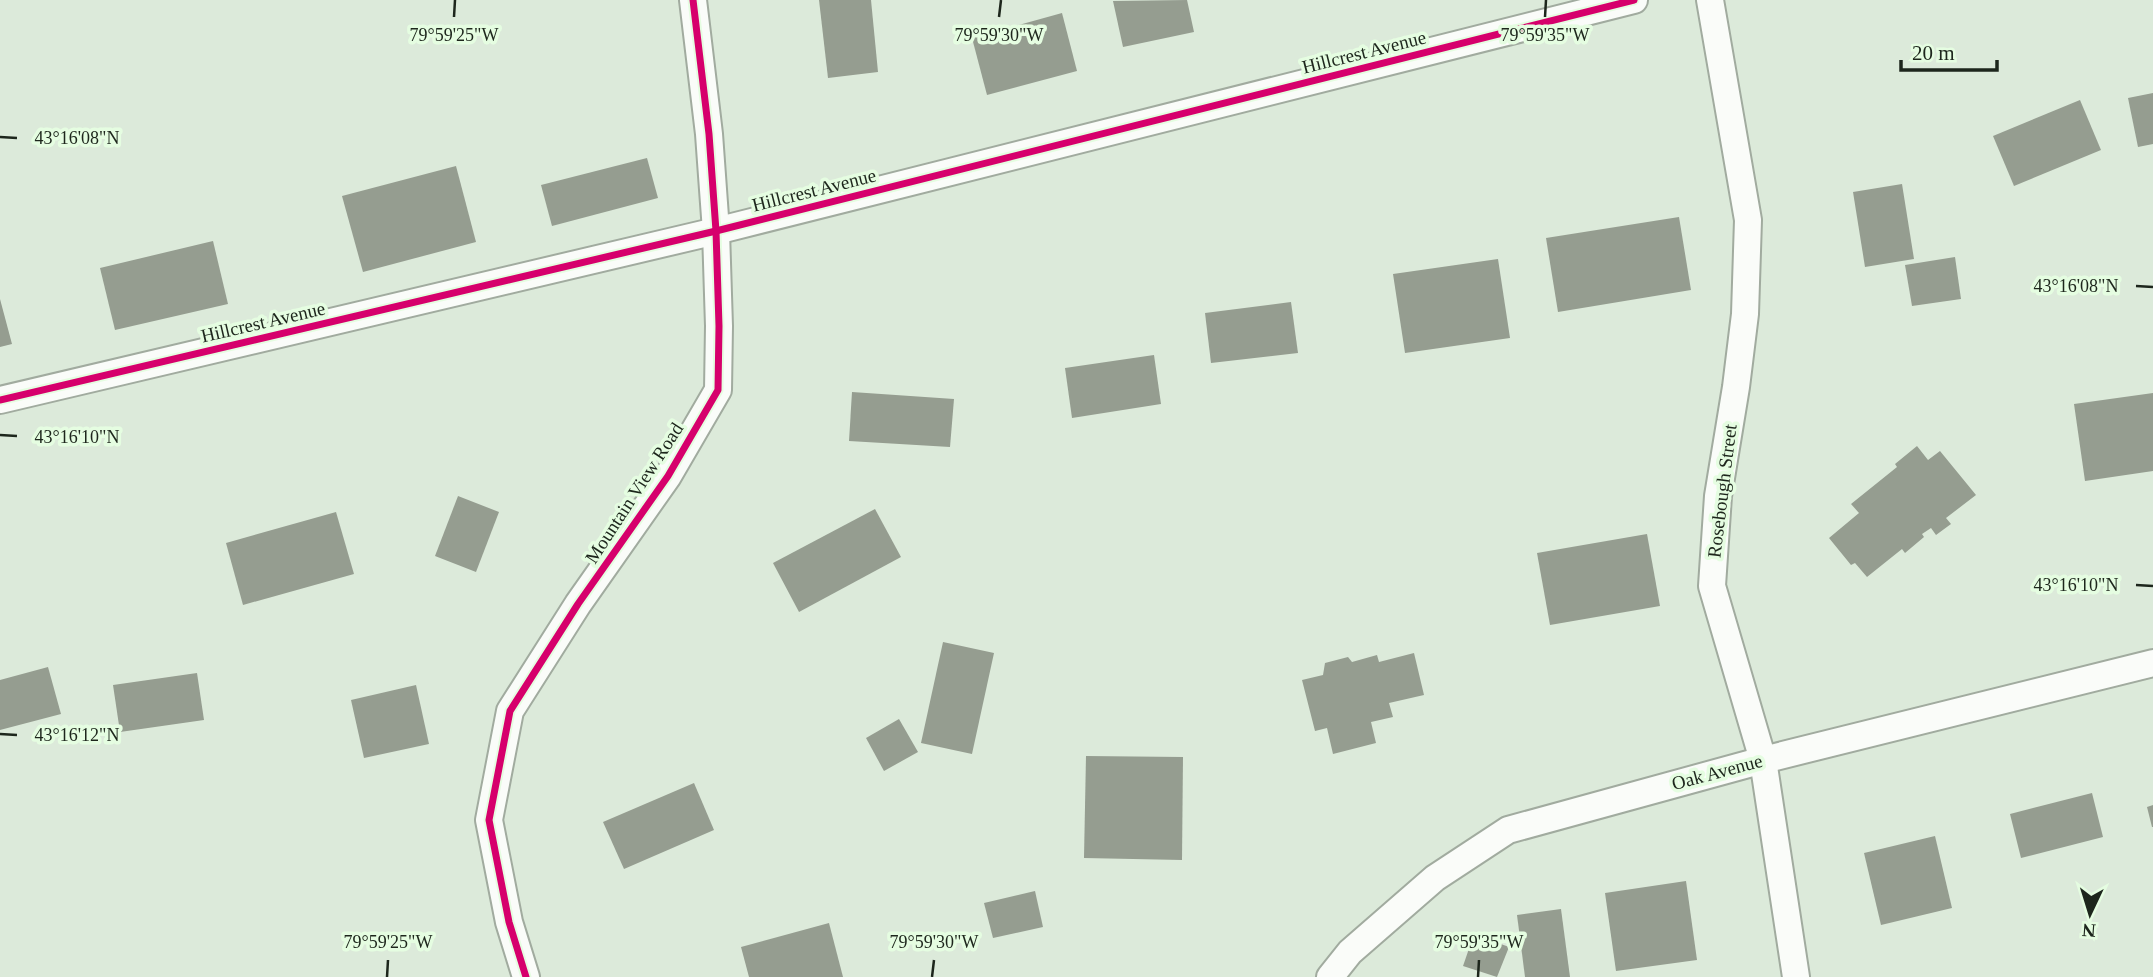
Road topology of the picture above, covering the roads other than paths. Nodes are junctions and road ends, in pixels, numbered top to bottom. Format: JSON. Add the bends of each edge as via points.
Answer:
{"nodes":[{"id":1,"x":692,"y":0,"type":"edge"},
{"id":2,"x":1634,"y":0,"type":"edge"},
{"id":3,"x":1710,"y":0,"type":"edge"},
{"id":4,"x":716,"y":231,"type":"junction"},
{"id":5,"x":0,"y":400,"type":"edge"},
{"id":6,"x":2153,"y":663,"type":"edge"},
{"id":7,"x":1763,"y":760,"type":"junction"},
{"id":8,"x":526,"y":977,"type":"edge"},
{"id":9,"x":1330,"y":977,"type":"edge"},
{"id":10,"x":1796,"y":977,"type":"edge"}],
"edges":[{"from":1,"to":4,"type":"street","name":"Mountain View Road"},
{"from":2,"to":4,"type":"street","name":"Hillcrest Avenue"},
{"from":3,"to":7,"type":"street","name":"Rosebough Street","via":[[1748,220],[1745,314],[1718,496],[1712,586]]},
{"from":4,"to":5,"type":"street","name":"Hillcrest Avenue"},
{"from":4,"to":8,"type":"street","name":"Mountain View Road","via":[[718,390],[668,476],[510,711],[489,820],[509,922]]},
{"from":6,"to":7,"type":"street","name":"Oak Avenue"},
{"from":7,"to":9,"type":"street","name":"Oak Avenue","via":[[1508,830],[1435,878],[1350,952]]},
{"from":7,"to":10,"type":"street","name":"Rosebough Street"}]}
